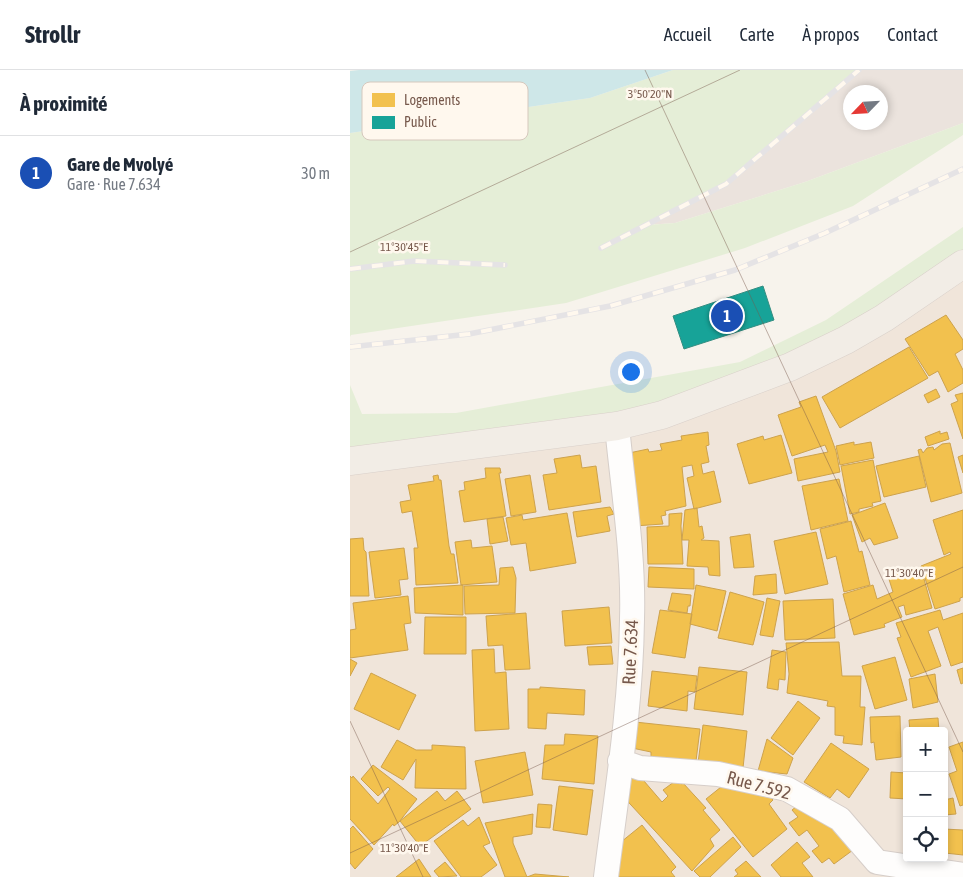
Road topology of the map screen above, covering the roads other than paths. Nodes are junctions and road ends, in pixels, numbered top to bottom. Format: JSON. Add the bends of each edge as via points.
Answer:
{"nodes":[{"id":1,"x":963,"y":264,"type":"edge"},
{"id":2,"x":617,"y":426,"type":"junction"},
{"id":3,"x":350,"y":461,"type":"edge"},
{"id":4,"x":620,"y":761,"type":"junction"},
{"id":5,"x":963,"y":875,"type":"edge"},
{"id":6,"x":606,"y":877,"type":"edge"}],
"edges":[{"from":1,"to":2,"type":"main road","via":[[884,318],[790,367],[662,415]]},
{"from":2,"to":3,"type":"main road"},
{"from":2,"to":4,"type":"street","name":"Rue 7.634","via":[[632,617],[630,680]]},
{"from":4,"to":5,"type":"street","name":"Rue 7.592","via":[[640,768],[718,774],[788,789],[840,819],[877,862]]},
{"from":4,"to":6,"type":"street","name":"Rue 7.634"}]}
